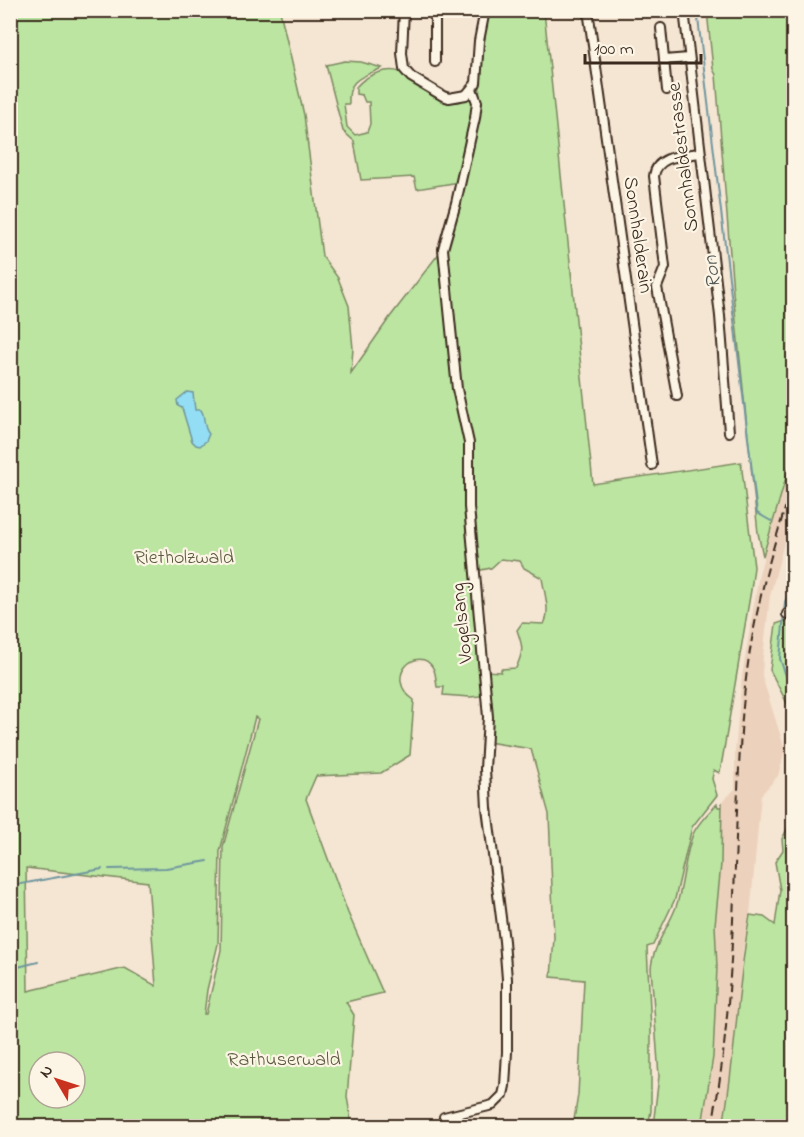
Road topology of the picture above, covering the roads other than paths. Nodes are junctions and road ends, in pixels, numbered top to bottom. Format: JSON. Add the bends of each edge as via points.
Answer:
{"nodes":[{"id":1,"x":404,"y":10,"type":"edge"},
{"id":2,"x":435,"y":10,"type":"edge"},
{"id":3,"x":485,"y":10,"type":"edge"},
{"id":4,"x":588,"y":10,"type":"edge"},
{"id":5,"x":684,"y":10,"type":"edge"},
{"id":6,"x":661,"y":28,"type":"dead end"},
{"id":7,"x":689,"y":58,"type":"junction"},
{"id":8,"x":664,"y":60,"type":"junction"},
{"id":9,"x":435,"y":62,"type":"dead end"},
{"id":10,"x":472,"y":90,"type":"junction"},
{"id":11,"x":667,"y":90,"type":"dead end"},
{"id":12,"x":700,"y":153,"type":"junction"},
{"id":13,"x":677,"y":396,"type":"dead end"},
{"id":14,"x":729,"y":432,"type":"dead end"},
{"id":15,"x":652,"y":465,"type":"dead end"},
{"id":16,"x":444,"y":1117,"type":"dead end"}],
"edges":[{"from":1,"to":10,"type":"street","via":[[402,64],[406,73],[443,96],[457,98]]},
{"from":2,"to":9,"type":"street"},
{"from":3,"to":10,"type":"street","name":"Vogelsang"},
{"from":4,"to":15,"type":"street","name":"Sonnhalderain"},
{"from":5,"to":7,"type":"street","name":"Sonnhaldestrasse"},
{"from":6,"to":8,"type":"street","name":"Sonnhaldestrasse"},
{"from":7,"to":8,"type":"street","name":"Sonnhaldestrasse"},
{"from":7,"to":12,"type":"street","name":"Sonnhaldestrasse"},
{"from":8,"to":11,"type":"street","name":"Sonnhaldestrasse"},
{"from":10,"to":16,"type":"street","name":"Vogelsang","via":[[477,102],[475,118],[443,249],[457,389],[469,443],[472,539],[488,708],[487,808],[507,979],[507,1060],[503,1095],[493,1105]]},
{"from":12,"to":13,"type":"street","via":[[665,159],[654,176],[664,267],[657,287]]},
{"from":12,"to":14,"type":"street","name":"Sonnhaldestrasse","via":[[720,316]]}]}
